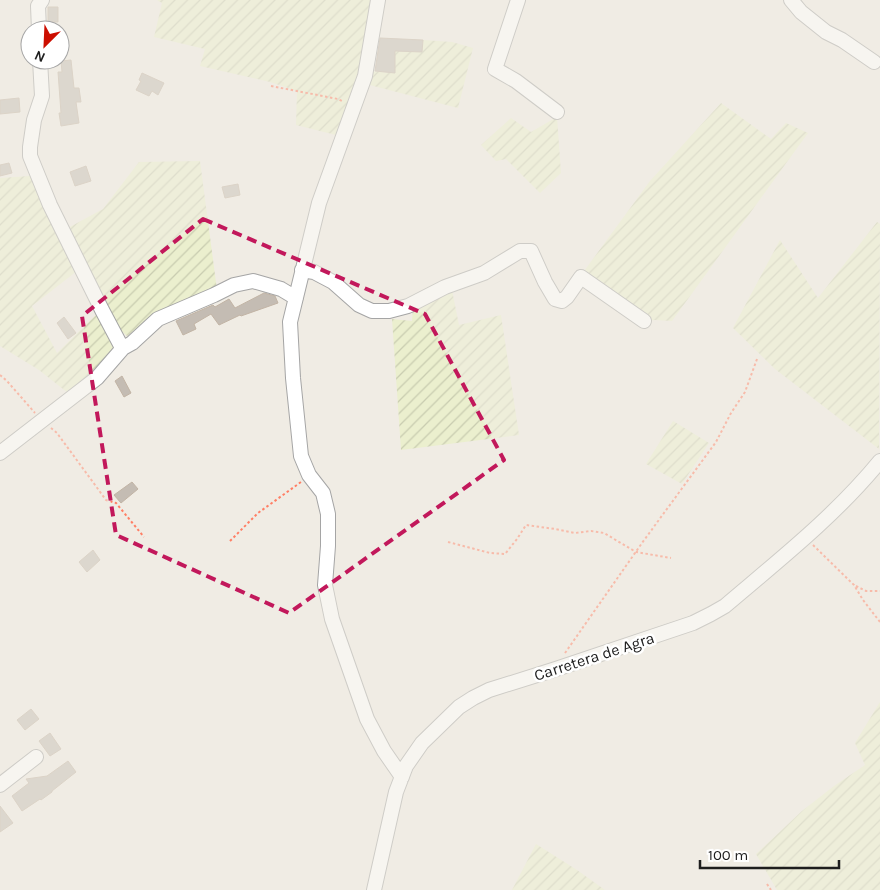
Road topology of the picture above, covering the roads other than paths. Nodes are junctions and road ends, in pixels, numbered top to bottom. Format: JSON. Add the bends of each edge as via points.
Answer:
{"nodes":[{"id":1,"x":42,"y":0,"type":"edge"},
{"id":2,"x":378,"y":0,"type":"edge"},
{"id":3,"x":518,"y":0,"type":"edge"},
{"id":4,"x":790,"y":0,"type":"edge"},
{"id":5,"x":39,"y":20,"type":"edge"},
{"id":6,"x":874,"y":62,"type":"dead end"},
{"id":7,"x":41,"y":70,"type":"edge"},
{"id":8,"x":557,"y":112,"type":"dead end"},
{"id":9,"x":302,"y":270,"type":"junction"},
{"id":10,"x":296,"y":298,"type":"junction"},
{"id":11,"x":644,"y":321,"type":"dead end"},
{"id":12,"x":124,"y":348,"type":"junction"},
{"id":13,"x":0,"y":454,"type":"edge"},
{"id":14,"x":880,"y":461,"type":"edge"},
{"id":15,"x":36,"y":757,"type":"dead end"},
{"id":16,"x":402,"y":777,"type":"junction"},
{"id":17,"x":0,"y":785,"type":"edge"},
{"id":18,"x":374,"y":890,"type":"edge"}],
"edges":[{"from":1,"to":5,"type":"street","via":[[38,6]]},
{"from":2,"to":9,"type":"street","via":[[365,76],[319,202]]},
{"from":3,"to":8,"type":"street","via":[[495,70],[516,81]]},
{"from":4,"to":6,"type":"street","via":[[826,32]]},
{"from":7,"to":12,"type":"street","via":[[42,96],[34,120],[30,156],[50,205]]},
{"from":9,"to":10,"type":"street"},
{"from":9,"to":11,"type":"street","via":[[333,282],[359,305],[372,311],[389,311],[484,273],[520,252],[531,251],[555,299],[567,297],[581,277]]},
{"from":10,"to":12,"type":"street","via":[[281,289],[253,282],[234,285],[158,319]]},
{"from":10,"to":16,"type":"street","via":[[290,322],[301,456],[309,475],[323,493],[328,514],[325,585],[332,619],[367,719]]},
{"from":12,"to":13,"type":"street","via":[[97,378]]},
{"from":14,"to":16,"type":"street","name":"Carretera de Agra","via":[[842,503],[725,606],[699,620],[473,698],[459,707],[422,743]]},
{"from":15,"to":17,"type":"street"},
{"from":16,"to":18,"type":"street","name":"Carretera de Agra"}]}
